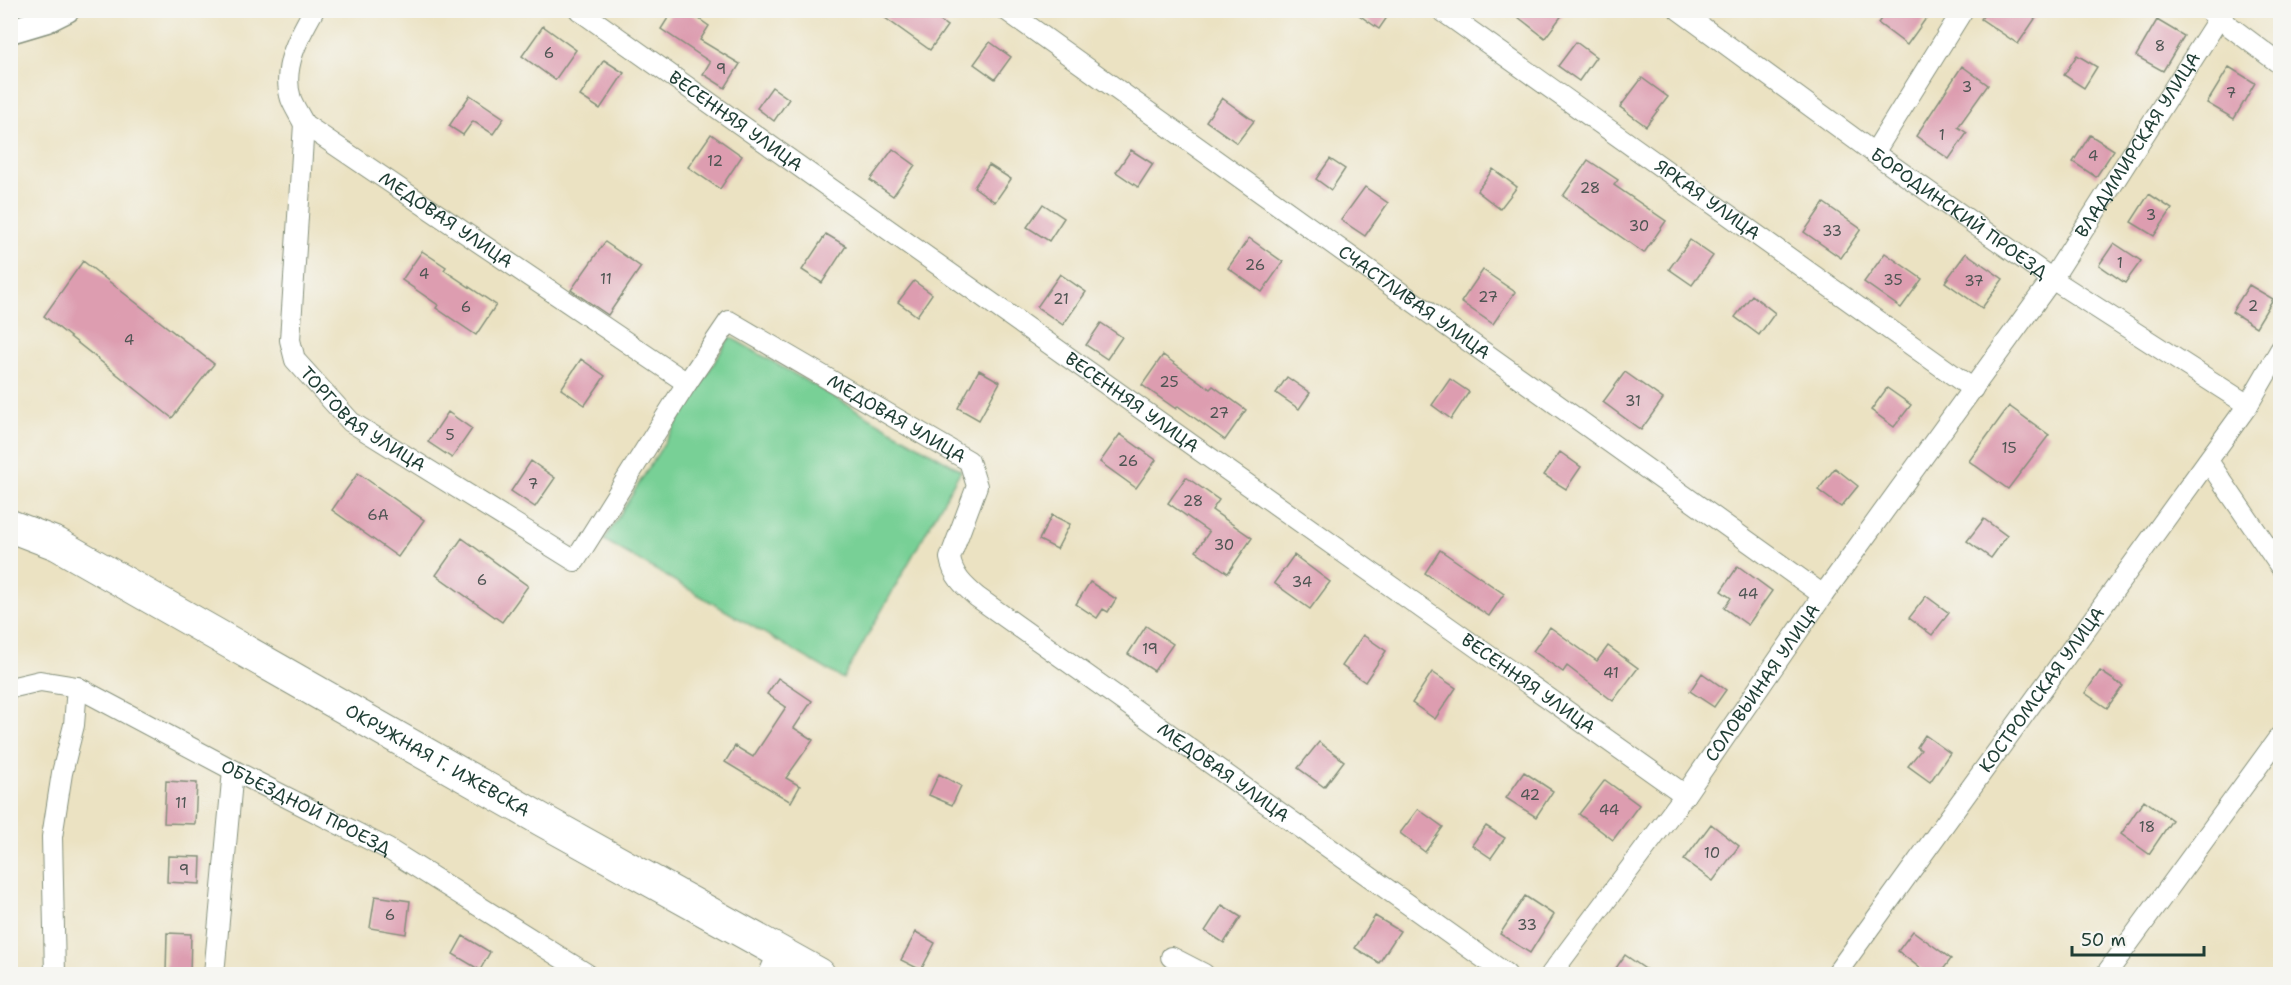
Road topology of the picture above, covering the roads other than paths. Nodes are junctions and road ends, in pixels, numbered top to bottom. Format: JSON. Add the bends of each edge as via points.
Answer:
{"nodes":[{"id":1,"x":67,"y":10,"type":"edge"},
{"id":2,"x":314,"y":10,"type":"edge"},
{"id":3,"x":579,"y":10,"type":"edge"},
{"id":4,"x":1006,"y":10,"type":"edge"},
{"id":5,"x":1441,"y":10,"type":"edge"},
{"id":6,"x":1963,"y":10,"type":"edge"},
{"id":7,"x":1681,"y":11,"type":"edge"},
{"id":8,"x":2217,"y":13,"type":"edge"},
{"id":9,"x":10,"y":31,"type":"edge"},
{"id":10,"x":2280,"y":64,"type":"edge"},
{"id":11,"x":304,"y":124,"type":"junction"},
{"id":12,"x":1874,"y":153,"type":"junction"},
{"id":13,"x":2052,"y":279,"type":"junction"},
{"id":14,"x":2280,"y":350,"type":"edge"},
{"id":15,"x":687,"y":383,"type":"junction"},
{"id":16,"x":1972,"y":389,"type":"junction"},
{"id":17,"x":2248,"y":405,"type":"junction"},
{"id":18,"x":2208,"y":461,"type":"junction"},
{"id":19,"x":10,"y":503,"type":"edge"},
{"id":20,"x":10,"y":525,"type":"edge"},
{"id":21,"x":57,"y":544,"type":"junction"},
{"id":22,"x":2280,"y":566,"type":"edge"},
{"id":23,"x":1823,"y":595,"type":"junction"},
{"id":24,"x":77,"y":687,"type":"junction"},
{"id":25,"x":10,"y":688,"type":"edge"},
{"id":26,"x":2280,"y":736,"type":"edge"},
{"id":27,"x":233,"y":770,"type":"junction"},
{"id":28,"x":1685,"y":795,"type":"junction"},
{"id":29,"x":1172,"y":957,"type":"dead end"},
{"id":30,"x":774,"y":963,"type":"edge"},
{"id":31,"x":55,"y":975,"type":"edge"},
{"id":32,"x":214,"y":975,"type":"edge"},
{"id":33,"x":587,"y":975,"type":"edge"},
{"id":34,"x":819,"y":975,"type":"edge"},
{"id":35,"x":1204,"y":975,"type":"edge"},
{"id":36,"x":1506,"y":975,"type":"edge"},
{"id":37,"x":1551,"y":975,"type":"edge"},
{"id":38,"x":1836,"y":975,"type":"edge"},
{"id":39,"x":2106,"y":975,"type":"edge"}],
"edges":[{"from":1,"to":9,"type":"street"},
{"from":2,"to":11,"type":"street","name":"МЕДОВАЯ УЛИЦА","via":[[293,53],[288,74],[291,98]]},
{"from":3,"to":28,"type":"street","name":"ВЕСЕННЯЯ УЛИЦА"},
{"from":4,"to":23,"type":"street","name":"СЧАСТЛИВАЯ УЛИЦА"},
{"from":5,"to":16,"type":"street","name":"ЯРКАЯ УЛИЦА"},
{"from":6,"to":12,"type":"street"},
{"from":7,"to":12,"type":"street","name":"БОРОДИНСКИЙ ПРОЕЗД"},
{"from":8,"to":10,"type":"street"},
{"from":8,"to":13,"type":"street","name":"ВЛАДИМИРСКАЯ УЛИЦА"},
{"from":11,"to":15,"type":"street","name":"МЕДОВАЯ УЛИЦА"},
{"from":11,"to":15,"type":"street","name":"ТОРГОВАЯ УЛИЦА","via":[[290,340],[295,360],[351,422],[575,561]]},
{"from":12,"to":13,"type":"street","name":"БОРОДИНСКИЙ ПРОЕЗД"},
{"from":13,"to":16,"type":"street","name":"ВЛАДИМИРСКАЯ УЛИЦА"},
{"from":13,"to":17,"type":"street","name":"БОРОДИНСКИЙ ПРОЕЗД"},
{"from":14,"to":17,"type":"street","name":"КОСТРОМСКАЯ УЛИЦА"},
{"from":15,"to":36,"type":"street","name":"МЕДОВАЯ УЛИЦА","via":[[729,321],[969,461],[978,486],[950,558],[963,585]]},
{"from":16,"to":23,"type":"street","name":"СОЛОВЬИНАЯ УЛИЦА"},
{"from":17,"to":18,"type":"street","name":"КОСТРОМСКАЯ УЛИЦА"},
{"from":18,"to":22,"type":"street"},
{"from":18,"to":38,"type":"street","name":"КОСТРОМСКАЯ УЛИЦА"},
{"from":19,"to":21,"type":"main road","name":"ОКРУЖНАЯ Г. ИЖЕВСКА"},
{"from":20,"to":21,"type":"main road","name":"ОКРУЖНАЯ Г. ИЖЕВСКА"},
{"from":21,"to":30,"type":"main road","name":"ОКРУЖНАЯ Г. ИЖЕВСКА","via":[[542,820]]},
{"from":23,"to":28,"type":"street","name":"СОЛОВЬИНАЯ УЛИЦА"},
{"from":24,"to":25,"type":"street","name":"ОБЪЕЗДНОЙ ПРОЕЗД","via":[[40,681]]},
{"from":24,"to":27,"type":"street","name":"ОБЪЕЗДНОЙ ПРОЕЗД"},
{"from":24,"to":31,"type":"street","via":[[74,725],[52,837]]},
{"from":26,"to":39,"type":"street"},
{"from":27,"to":32,"type":"street"},
{"from":27,"to":33,"type":"street","name":"ОБЪЕЗДНОЙ ПРОЕЗД","via":[[388,849]]},
{"from":28,"to":37,"type":"street","name":"СОЛОВЬИНАЯ УЛИЦА"},
{"from":29,"to":35,"type":"street"},
{"from":30,"to":34,"type":"main road","name":"ОКРУЖНАЯ Г. ИЖЕВСКА"}]}
